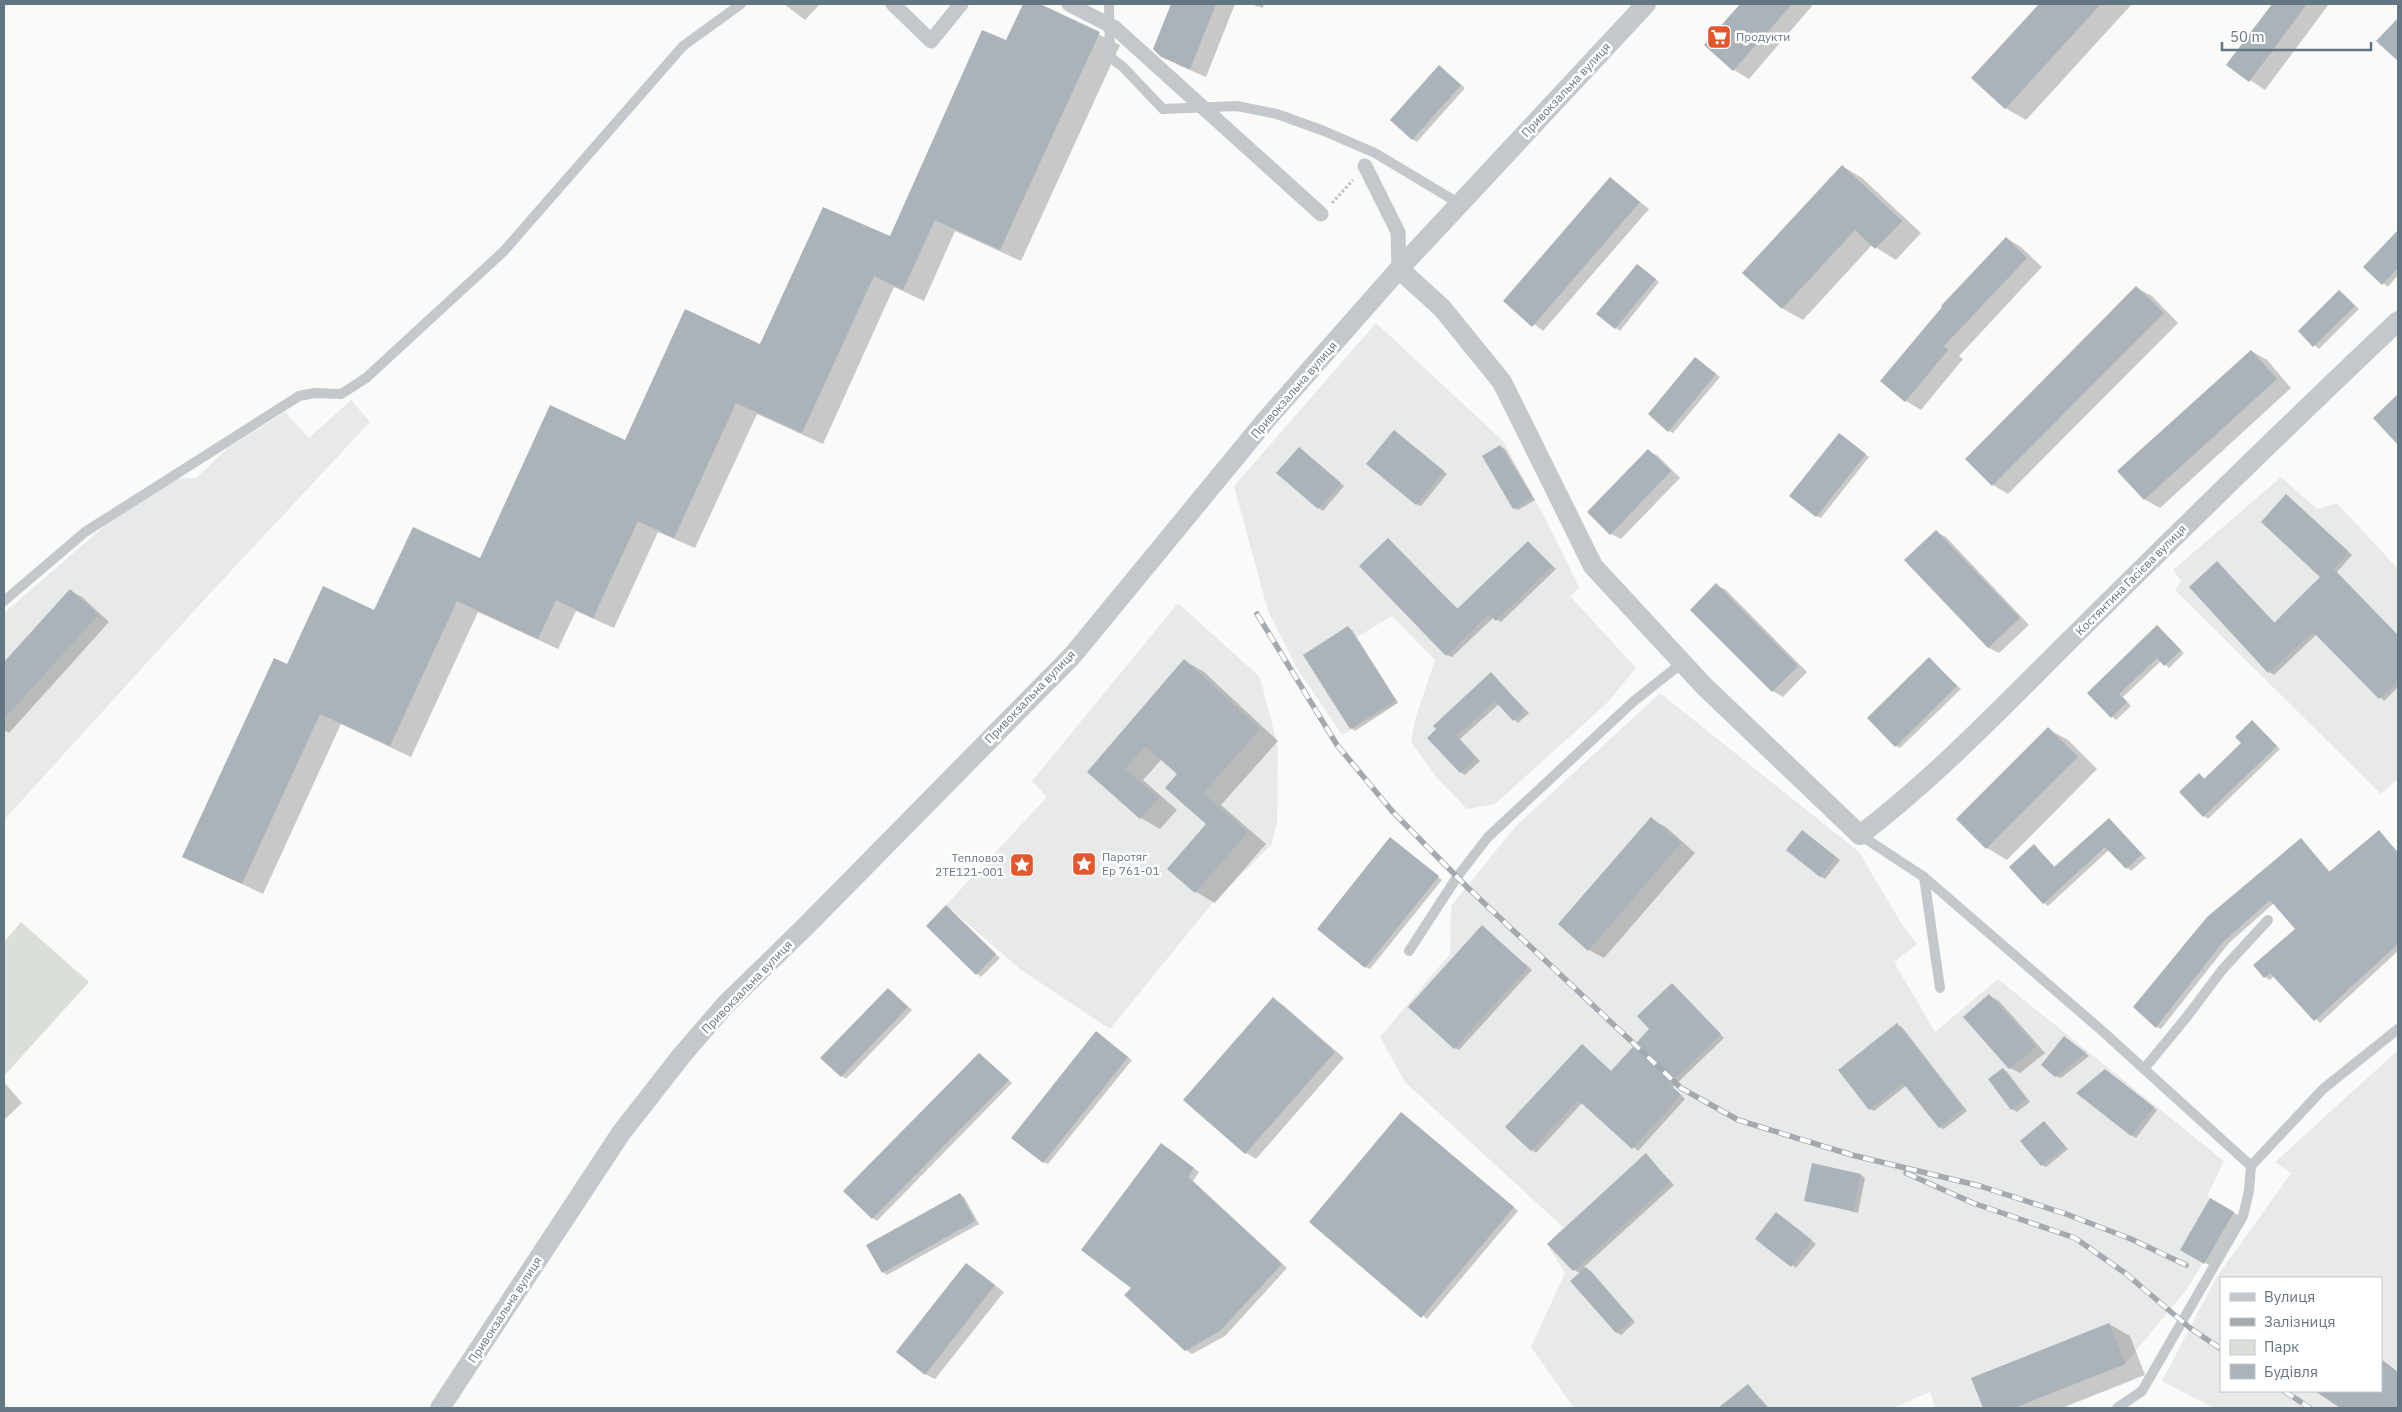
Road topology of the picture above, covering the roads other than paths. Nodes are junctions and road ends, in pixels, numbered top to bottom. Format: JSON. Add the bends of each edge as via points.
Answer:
{"nodes":[{"id":1,"x":741,"y":4,"type":"edge"},
{"id":2,"x":894,"y":4,"type":"edge"},
{"id":3,"x":961,"y":4,"type":"edge"},
{"id":4,"x":1069,"y":4,"type":"edge"},
{"id":5,"x":1109,"y":4,"type":"edge"},
{"id":6,"x":1646,"y":4,"type":"edge"},
{"id":7,"x":1365,"y":166,"type":"road end"},
{"id":8,"x":1460,"y":204,"type":"junction"},
{"id":9,"x":1321,"y":214,"type":"road end"},
{"id":10,"x":1399,"y":269,"type":"junction"},
{"id":11,"x":2398,"y":321,"type":"edge"},
{"id":12,"x":4,"y":601,"type":"edge"},
{"id":13,"x":1682,"y":662,"type":"junction"},
{"id":14,"x":1860,"y":835,"type":"junction"},
{"id":15,"x":1924,"y":877,"type":"junction"},
{"id":16,"x":2268,"y":920,"type":"dead end"},
{"id":17,"x":1409,"y":951,"type":"dead end"},
{"id":18,"x":1940,"y":988,"type":"dead end"},
{"id":19,"x":2398,"y":1029,"type":"edge"},
{"id":20,"x":2144,"y":1069,"type":"junction"},
{"id":21,"x":2251,"y":1166,"type":"junction"},
{"id":22,"x":440,"y":1408,"type":"edge"},
{"id":23,"x":2117,"y":1408,"type":"edge"}],
"edges":[{"from":1,"to":12,"type":"lane","via":[[683,46],[504,251],[366,378],[341,394],[299,396],[85,532]]},
{"from":2,"to":3,"type":"street","via":[[931,41]]},
{"from":4,"to":9,"type":"street","bridge":true,"via":[[1115,28]]},
{"from":5,"to":8,"type":"lane","via":[[1110,57],[1163,110],[1237,106],[1277,114],[1375,153]]},
{"from":6,"to":8,"type":"street","name":"Привокзальна вулиця"},
{"from":7,"to":10,"type":"street","via":[[1398,232]]},
{"from":8,"to":10,"type":"street","name":"Привокзальна вулиця"},
{"from":10,"to":13,"type":"street","via":[[1442,308],[1502,382],[1592,566]]},
{"from":10,"to":22,"type":"street","name":"Привокзальна вулиця","via":[[1266,420],[1072,656],[726,1004],[682,1055],[621,1133]]},
{"from":11,"to":14,"type":"street","name":"Костянтина Гасієва вулиця","via":[[2278,434],[1956,752],[1898,806]]},
{"from":13,"to":14,"type":"street"},
{"from":13,"to":17,"type":"lane","via":[[1634,701],[1488,837],[1457,877]]},
{"from":14,"to":15,"type":"lane"},
{"from":15,"to":18,"type":"lane"},
{"from":15,"to":20,"type":"lane"},
{"from":16,"to":20,"type":"lane","via":[[2222,970]]},
{"from":19,"to":21,"type":"lane","via":[[2323,1090]]},
{"from":20,"to":21,"type":"lane"},
{"from":21,"to":23,"type":"lane","via":[[2243,1216],[2142,1391]]}]}
